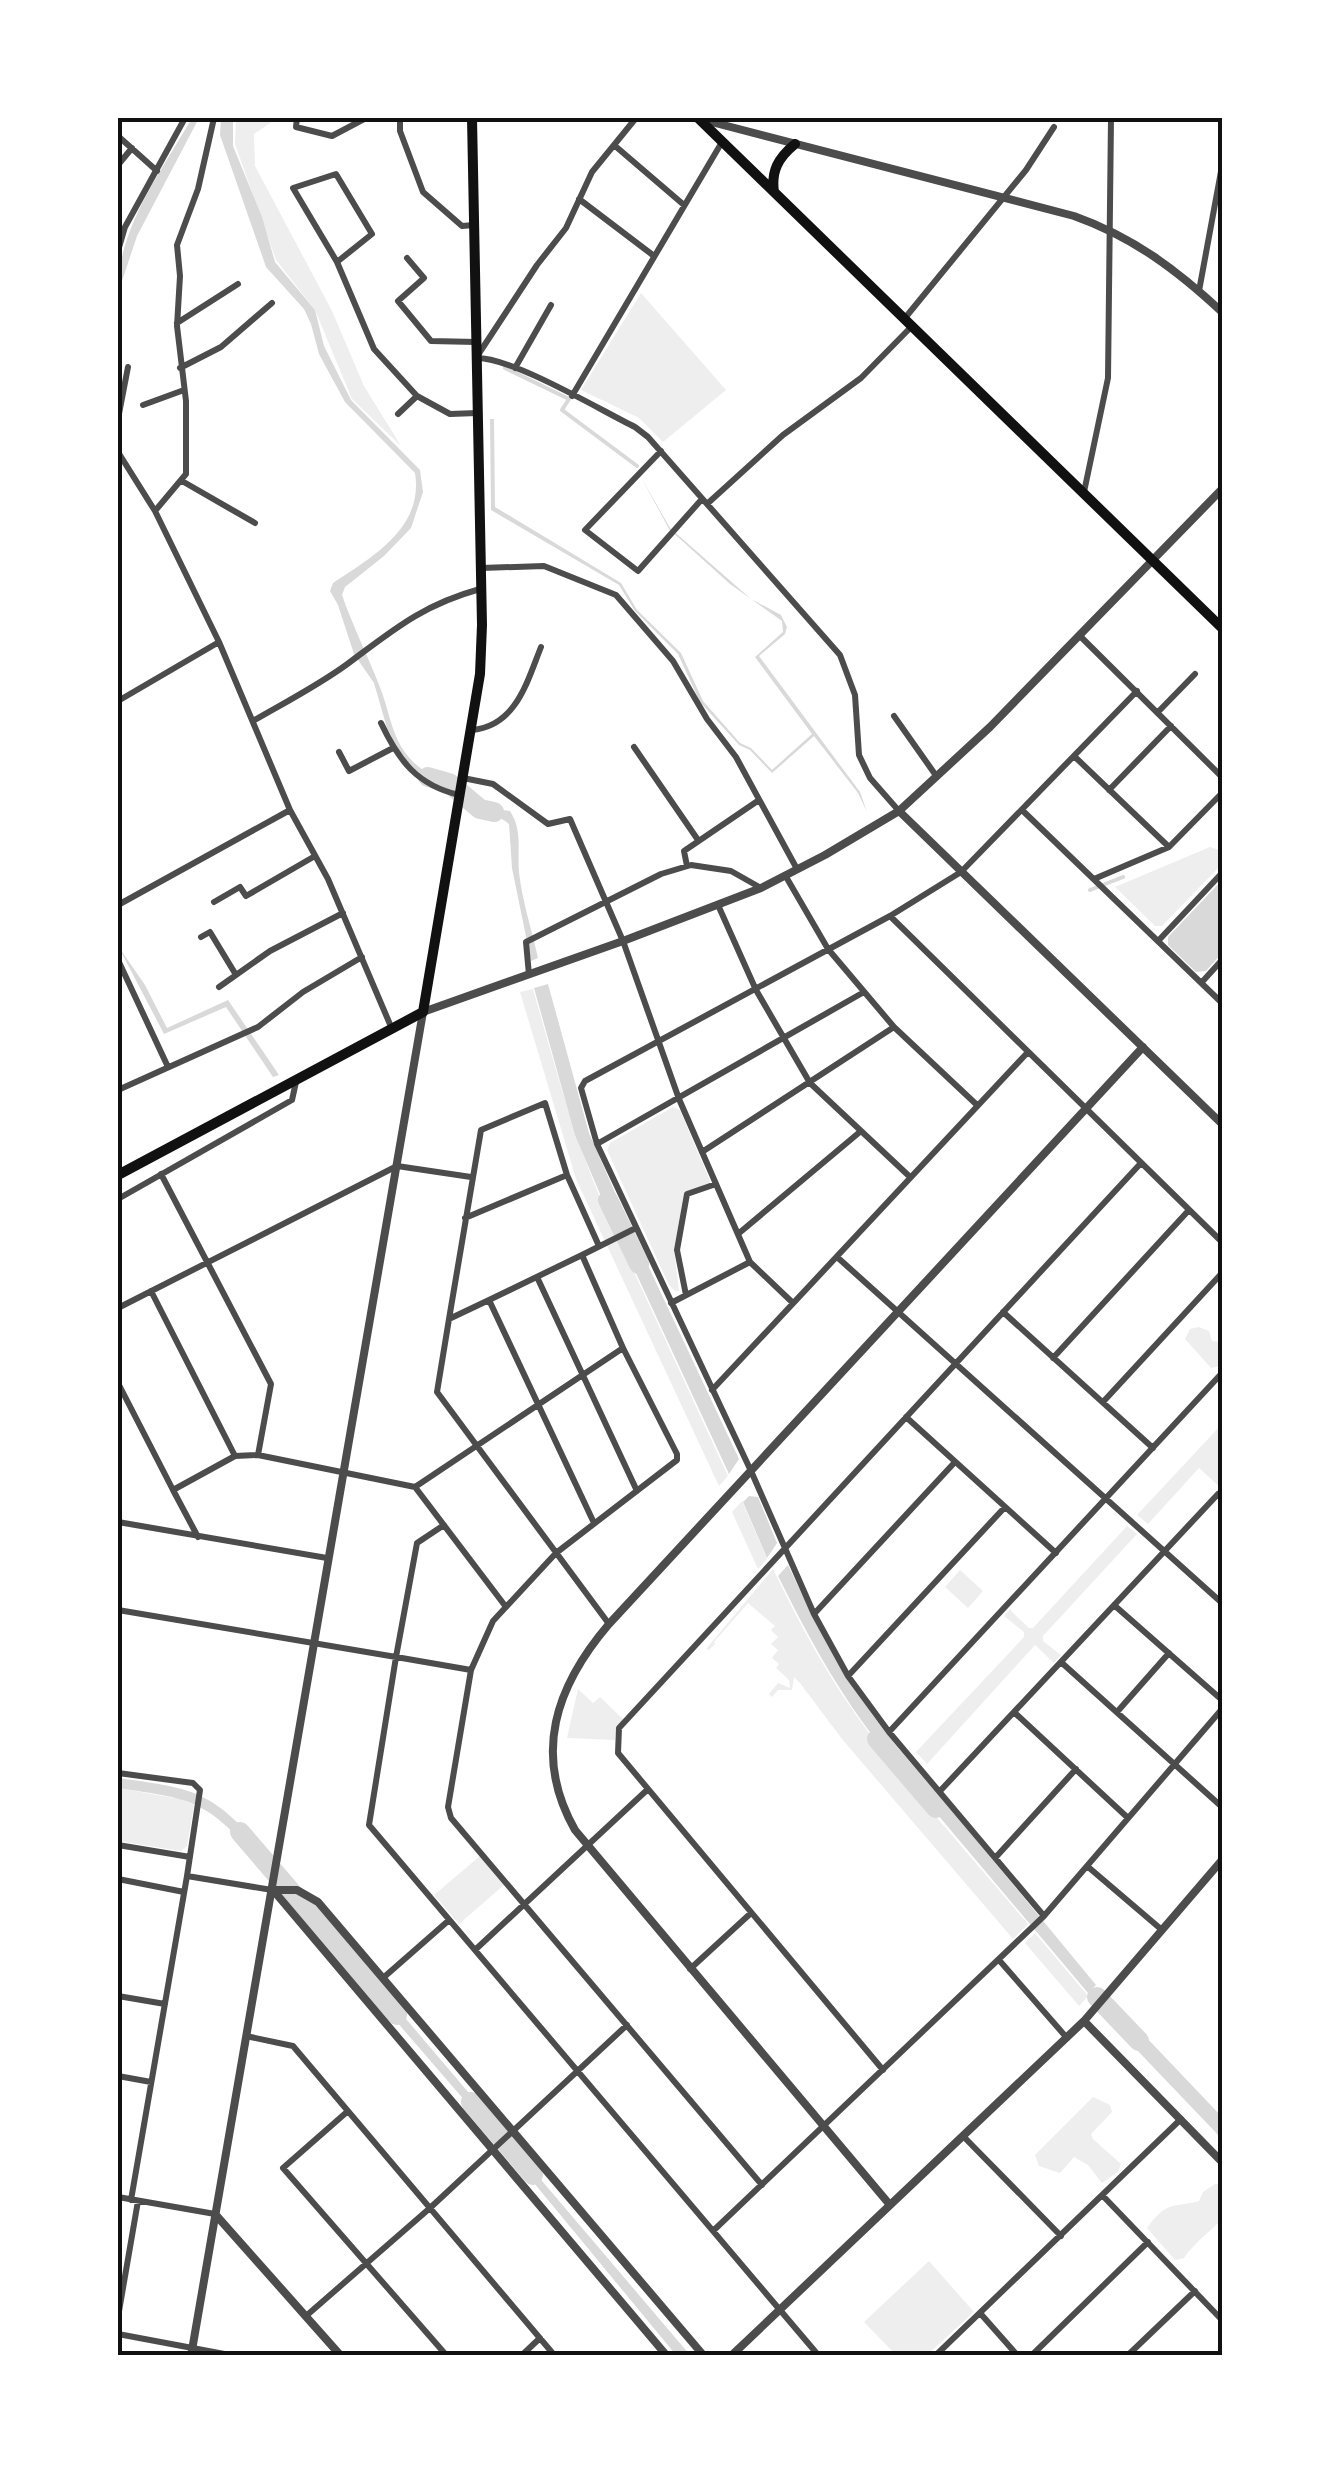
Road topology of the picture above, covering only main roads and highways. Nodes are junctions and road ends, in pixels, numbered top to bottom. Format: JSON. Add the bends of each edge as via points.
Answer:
{"nodes":[{"id":1,"x":472,"y":118,"type":"edge"},
{"id":2,"x":697,"y":118,"type":"edge"},
{"id":3,"x":794,"y":144,"type":"road end"},
{"id":4,"x":774,"y":192,"type":"junction"},
{"id":5,"x":1222,"y":628,"type":"edge"},
{"id":6,"x":118,"y":1174,"type":"edge"}],
"edges":[{"from":1,"to":6,"type":"main road","via":[[480,674],[423,1012]]},
{"from":2,"to":4,"type":"main road"},
{"from":3,"to":4,"type":"main road","via":[[776,166]]},
{"from":4,"to":5,"type":"main road"}]}
